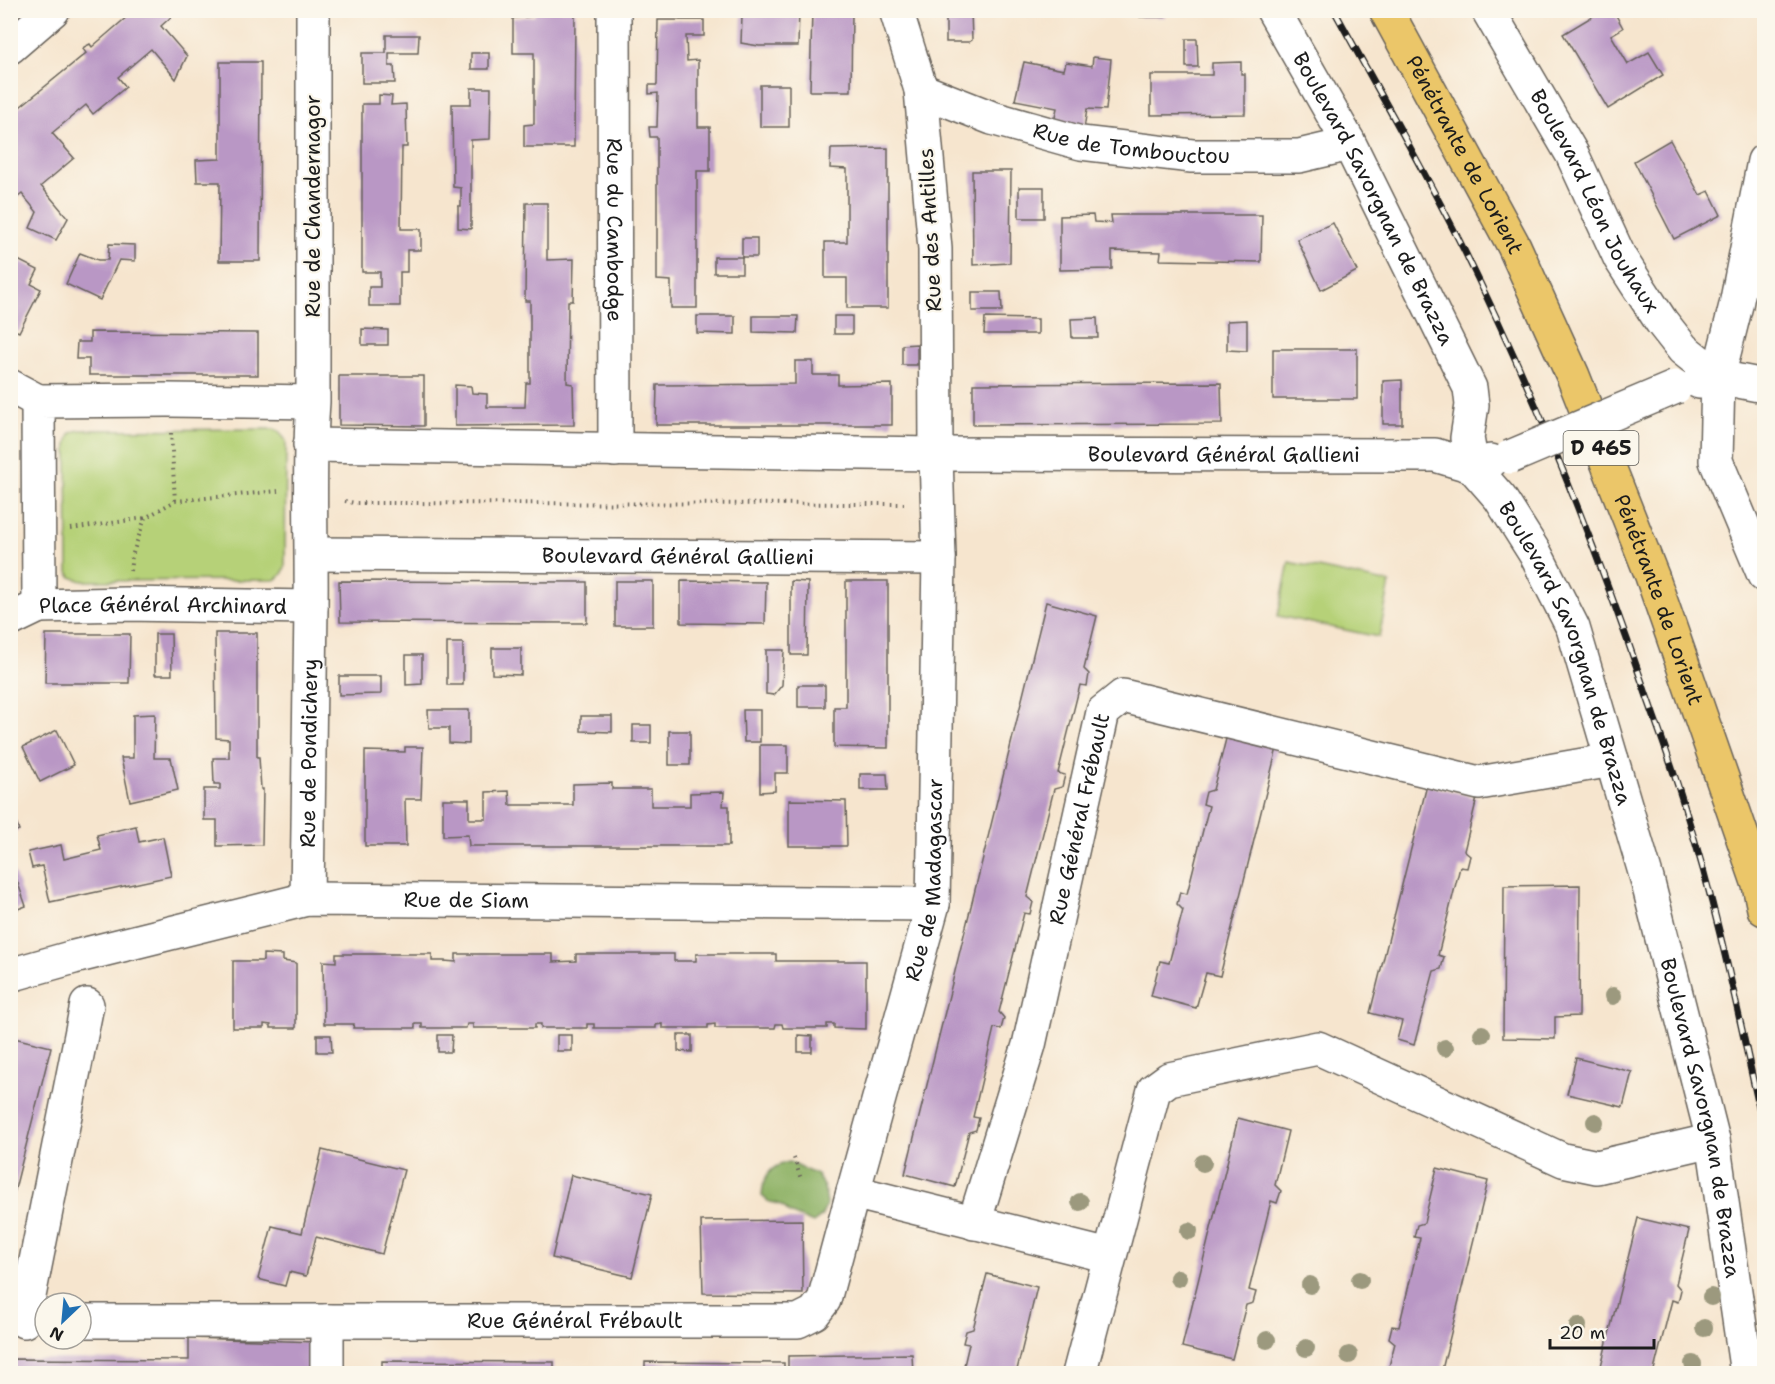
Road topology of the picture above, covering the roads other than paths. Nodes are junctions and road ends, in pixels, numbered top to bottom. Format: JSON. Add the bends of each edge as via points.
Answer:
{"nodes":[{"id":1,"x":53,"y":10,"type":"edge"},
{"id":2,"x":313,"y":10,"type":"edge"},
{"id":3,"x":614,"y":10,"type":"edge"},
{"id":4,"x":896,"y":10,"type":"edge"},
{"id":5,"x":1273,"y":10,"type":"edge"},
{"id":6,"x":1386,"y":10,"type":"edge"},
{"id":7,"x":1488,"y":10,"type":"edge"},
{"id":8,"x":10,"y":47,"type":"edge"},
{"id":9,"x":921,"y":90,"type":"junction"},
{"id":10,"x":1348,"y":141,"type":"junction"},
{"id":11,"x":1764,"y":161,"type":"edge"},
{"id":12,"x":1718,"y":377,"type":"junction"},
{"id":13,"x":1764,"y":386,"type":"edge"},
{"id":14,"x":24,"y":393,"type":"edge"},
{"id":15,"x":313,"y":402,"type":"junction"},
{"id":16,"x":310,"y":446,"type":"junction"},
{"id":17,"x":615,"y":450,"type":"junction"},
{"id":18,"x":936,"y":454,"type":"junction"},
{"id":19,"x":1472,"y":466,"type":"junction"},
{"id":20,"x":312,"y":554,"type":"junction"},
{"id":21,"x":939,"y":558,"type":"junction"},
{"id":22,"x":1764,"y":575,"type":"edge"},
{"id":23,"x":39,"y":606,"type":"junction"},
{"id":24,"x":311,"y":607,"type":"junction"},
{"id":25,"x":10,"y":620,"type":"edge"},
{"id":26,"x":1612,"y":760,"type":"junction"},
{"id":27,"x":307,"y":899,"type":"junction"},
{"id":28,"x":933,"y":904,"type":"junction"},
{"id":29,"x":1764,"y":909,"type":"edge"},
{"id":30,"x":10,"y":975,"type":"edge"},
{"id":31,"x":87,"y":1005,"type":"dead end"},
{"id":32,"x":1713,"y":1140,"type":"junction"},
{"id":33,"x":853,"y":1192,"type":"junction"},
{"id":34,"x":974,"y":1223,"type":"junction"},
{"id":35,"x":1109,"y":1256,"type":"junction"},
{"id":36,"x":26,"y":1321,"type":"edge"},
{"id":37,"x":93,"y":1321,"type":"edge"},
{"id":38,"x":327,"y":1321,"type":"junction"},
{"id":39,"x":1743,"y":1364,"type":"edge"},
{"id":40,"x":327,"y":1374,"type":"edge"},
{"id":41,"x":1079,"y":1374,"type":"edge"}],
"edges":[{"from":1,"to":8,"type":"street"},
{"from":2,"to":15,"type":"street","name":"Rue de Chandernagor"},
{"from":3,"to":17,"type":"street","name":"Rue du Cambodge"},
{"from":4,"to":9,"type":"street","name":"Rue des Antilles"},
{"from":5,"to":10,"type":"street","name":"Boulevard Savorgnan de Brazza"},
{"from":6,"to":29,"type":"main road","name":"Pénétrante de Lorient","number":"D 465","via":[[1514,246],[1573,376],[1652,576]]},
{"from":7,"to":12,"type":"street","name":"Boulevard Léon Jouhaux","via":[[1572,154],[1636,284],[1683,349]]},
{"from":9,"to":10,"type":"street","name":"Rue de Tombouctou","via":[[992,118],[1081,143],[1170,154],[1299,156]]},
{"from":9,"to":18,"type":"street","name":"Rue des Antilles","via":[[935,249]]},
{"from":10,"to":19,"type":"street","name":"Boulevard Savorgnan de Brazza","via":[[1470,388],[1472,405],[1467,438]]},
{"from":11,"to":12,"type":"street"},
{"from":12,"to":13,"type":"street"},
{"from":12,"to":19,"type":"street","name":"Boulevard Général Gallieni","bridge":true,"via":[[1676,387],[1510,457]]},
{"from":12,"to":22,"type":"street","via":[[1716,461]]},
{"from":14,"to":15,"type":"street","name":"Place Général Archinard"},
{"from":14,"to":23,"type":"street","name":"Place Général Archinard"},
{"from":15,"to":16,"type":"street","name":"Place Général Archinard"},
{"from":16,"to":17,"type":"street","name":"Boulevard Général Gallieni"},
{"from":16,"to":20,"type":"street","name":"Place Général Archinard"},
{"from":17,"to":18,"type":"street","name":"Boulevard Général Gallieni"},
{"from":18,"to":19,"type":"street","name":"Boulevard Général Gallieni","via":[[1435,455]]},
{"from":18,"to":21,"type":"street"},
{"from":19,"to":26,"type":"street","name":"Boulevard Savorgnan de Brazza","via":[[1500,498],[1536,555],[1573,628]]},
{"from":20,"to":21,"type":"street","name":"Boulevard Général Gallieni"},
{"from":20,"to":24,"type":"street","name":"Place Général Archinard"},
{"from":21,"to":28,"type":"street","name":"Rue de Madagascar"},
{"from":23,"to":24,"type":"street","name":"Place Général Archinard"},
{"from":23,"to":25,"type":"street"},
{"from":24,"to":27,"type":"street","name":"Rue de Pondichery"},
{"from":26,"to":32,"type":"street","name":"Boulevard Savorgnan de Brazza","via":[[1647,879]]},
{"from":26,"to":34,"type":"street","name":"Rue Général Frébault","via":[[1479,783],[1123,696],[1103,712],[1029,1045]]},
{"from":27,"to":28,"type":"street","name":"Rue de Siam"},
{"from":27,"to":30,"type":"street","name":"Rue de Siam"},
{"from":28,"to":33,"type":"street","name":"Rue de Madagascar"},
{"from":31,"to":36,"type":"street"},
{"from":32,"to":35,"type":"street","via":[[1597,1167],[1563,1160],[1318,1048],[1169,1079],[1154,1090]]},
{"from":32,"to":39,"type":"street","name":"Boulevard Savorgnan de Brazza"},
{"from":33,"to":34,"type":"street"},
{"from":33,"to":38,"type":"street","name":"Rue Général Frébault","via":[[824,1300],[814,1313],[798,1321]]},
{"from":34,"to":35,"type":"street"},
{"from":35,"to":41,"type":"street"},
{"from":37,"to":38,"type":"street","name":"Rue Général Frébault"},
{"from":38,"to":40,"type":"street"}]}
